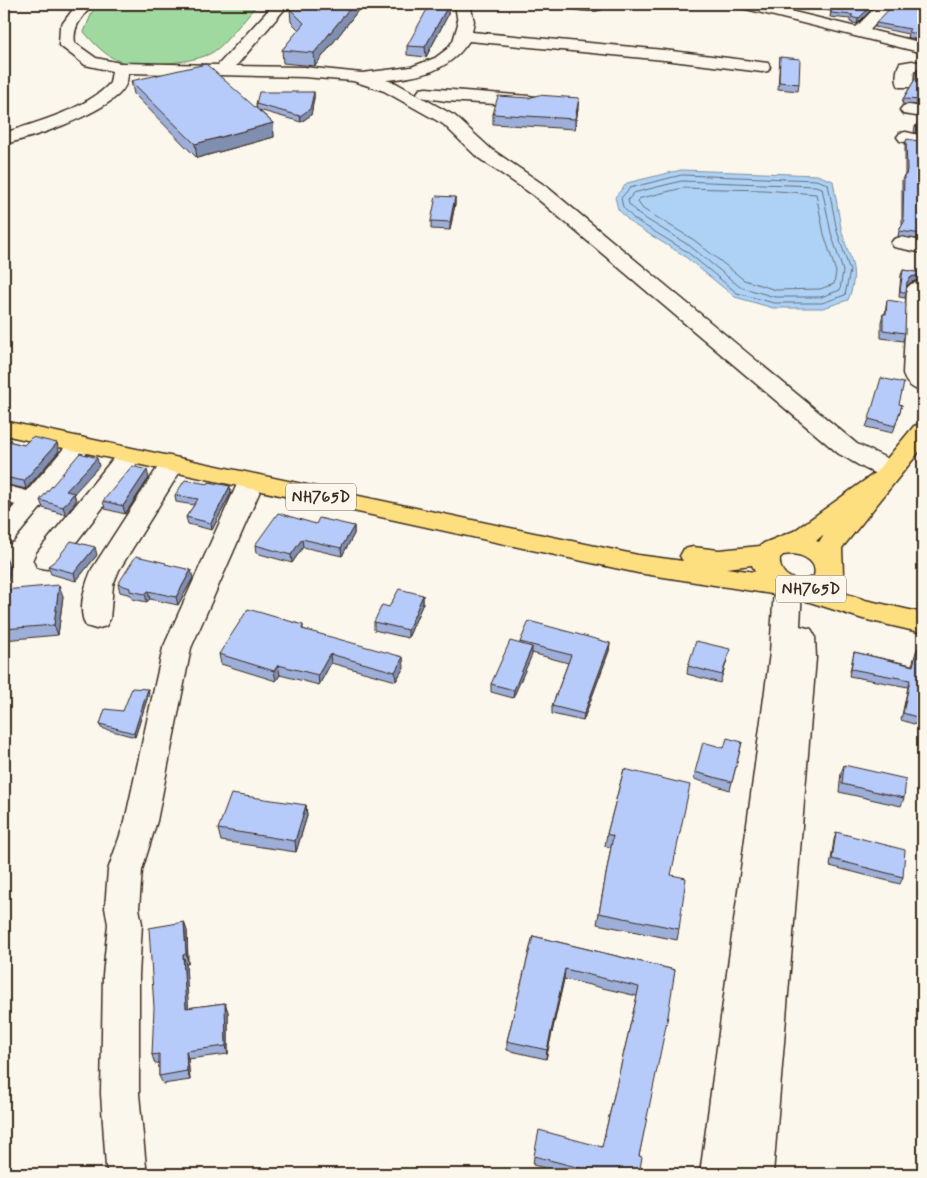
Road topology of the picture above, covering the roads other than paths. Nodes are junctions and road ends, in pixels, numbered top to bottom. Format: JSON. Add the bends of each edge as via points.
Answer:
{"nodes":[{"id":1,"x":85,"y":4,"type":"edge"},
{"id":2,"x":282,"y":4,"type":"edge"},
{"id":3,"x":463,"y":4,"type":"edge"},
{"id":4,"x":574,"y":4,"type":"edge"},
{"id":5,"x":744,"y":4,"type":"edge"},
{"id":6,"x":886,"y":4,"type":"edge"},
{"id":7,"x":596,"y":6,"type":"dead end"},
{"id":8,"x":766,"y":6,"type":"edge"},
{"id":9,"x":824,"y":9,"type":"edge"},
{"id":10,"x":812,"y":20,"type":"junction"},
{"id":11,"x":860,"y":32,"type":"junction"},
{"id":12,"x":463,"y":36,"type":"junction"},
{"id":13,"x":922,"y":45,"type":"edge"},
{"id":14,"x":442,"y":62,"type":"junction"},
{"id":15,"x":762,"y":67,"type":"dead end"},
{"id":16,"x":120,"y":68,"type":"junction"},
{"id":17,"x":923,"y":68,"type":"edge"},
{"id":18,"x":222,"y":70,"type":"junction"},
{"id":19,"x":355,"y":76,"type":"junction"},
{"id":20,"x":905,"y":82,"type":"dead end"},
{"id":21,"x":424,"y":98,"type":"junction"},
{"id":22,"x":529,"y":101,"type":"edge"},
{"id":23,"x":4,"y":139,"type":"edge"},
{"id":24,"x":901,"y":242,"type":"dead end"},
{"id":25,"x":923,"y":247,"type":"edge"},
{"id":26,"x":918,"y":288,"type":"dead end"},
{"id":27,"x":923,"y":385,"type":"edge"},
{"id":28,"x":4,"y":411,"type":"edge"},
{"id":29,"x":4,"y":428,"type":"edge"},
{"id":30,"x":923,"y":431,"type":"edge"},
{"id":31,"x":80,"y":446,"type":"junction"},
{"id":32,"x":129,"y":456,"type":"junction"},
{"id":33,"x":172,"y":465,"type":"junction"},
{"id":34,"x":886,"y":475,"type":"junction"},
{"id":35,"x":251,"y":482,"type":"junction"},
{"id":36,"x":4,"y":492,"type":"edge"},
{"id":37,"x":32,"y":501,"type":"junction"},
{"id":38,"x":4,"y":534,"type":"edge"},
{"id":39,"x":775,"y":551,"type":"junction"},
{"id":40,"x":47,"y":560,"type":"dead end"},
{"id":41,"x":805,"y":583,"type":"junction"},
{"id":42,"x":923,"y":614,"type":"edge"},
{"id":43,"x":96,"y":619,"type":"dead end"},
{"id":44,"x":923,"y":623,"type":"edge"},
{"id":45,"x":126,"y":1167,"type":"dead end"},
{"id":46,"x":720,"y":1174,"type":"edge"},
{"id":47,"x":754,"y":1174,"type":"edge"}],
"edges":[{"from":1,"to":16,"type":"street","via":[[66,29],[67,45],[91,62]]},
{"from":2,"to":18,"type":"street"},
{"from":3,"to":12,"type":"street","via":[[466,26]]},
{"from":4,"to":7,"type":"street"},
{"from":5,"to":8,"type":"street"},
{"from":6,"to":11,"type":"street"},
{"from":8,"to":10,"type":"street"},
{"from":9,"to":10,"type":"street"},
{"from":10,"to":11,"type":"street"},
{"from":11,"to":13,"type":"street"},
{"from":12,"to":14,"type":"street","via":[[458,48]]},
{"from":12,"to":15,"type":"street"},
{"from":14,"to":19,"type":"street","via":[[385,76]]},
{"from":14,"to":21,"type":"street"},
{"from":16,"to":18,"type":"street"},
{"from":16,"to":23,"type":"street","via":[[119,83],[108,94],[74,114]]},
{"from":17,"to":20,"type":"street","via":[[906,67]]},
{"from":18,"to":19,"type":"street"},
{"from":19,"to":21,"type":"street"},
{"from":21,"to":22,"type":"street","via":[[446,96]]},
{"from":21,"to":34,"type":"street","via":[[484,153],[540,192],[848,449]]},
{"from":24,"to":25,"type":"street"},
{"from":26,"to":27,"type":"street","via":[[914,373]]},
{"from":28,"to":39,"type":"main road","number":"NH765D","via":[[636,554],[719,559]]},
{"from":29,"to":31,"type":"main road","number":"NH765D"},
{"from":30,"to":34,"type":"main road","number":"NH765D"},
{"from":31,"to":32,"type":"main road","number":"NH765D"},
{"from":31,"to":37,"type":"street"},
{"from":32,"to":33,"type":"main road","number":"NH765D"},
{"from":32,"to":40,"type":"street"},
{"from":33,"to":35,"type":"main road","number":"NH765D"},
{"from":33,"to":43,"type":"street","via":[[106,569],[100,585]]},
{"from":34,"to":39,"type":"main road","number":"NH765D","via":[[803,537]]},
{"from":34,"to":41,"type":"main road","number":"NH765D","via":[[838,534]]},
{"from":35,"to":41,"type":"main road","number":"NH765D","via":[[638,564]]},
{"from":35,"to":45,"type":"street","via":[[176,648],[141,821],[125,870],[120,1094]]},
{"from":36,"to":37,"type":"street"},
{"from":37,"to":38,"type":"street"},
{"from":39,"to":41,"type":"main road","number":"NH765D","via":[[765,568],[768,575]]},
{"from":39,"to":41,"type":"main road","number":"NH765D","via":[[794,545],[821,556]]},
{"from":41,"to":42,"type":"main road"},
{"from":41,"to":44,"type":"main road","via":[[864,609]]},
{"from":41,"to":46,"type":"street","via":[[783,663]]},
{"from":41,"to":47,"type":"street","via":[[802,658]]}]}
